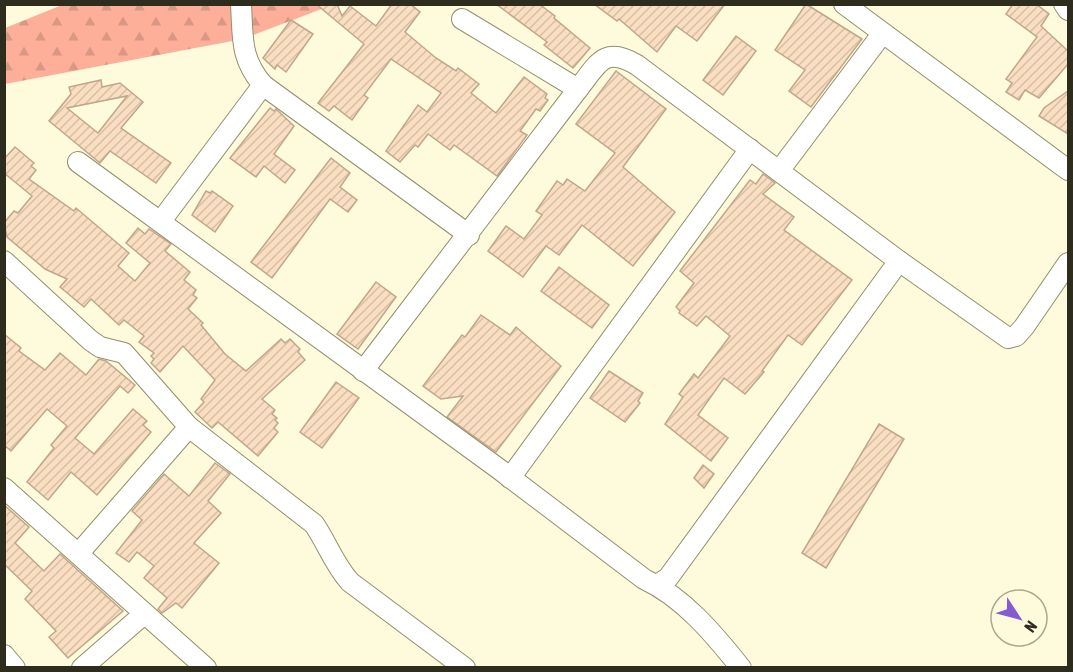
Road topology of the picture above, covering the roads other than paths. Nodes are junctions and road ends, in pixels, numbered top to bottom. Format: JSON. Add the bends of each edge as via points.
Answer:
{"nodes":[{"id":1,"x":241,"y":4,"type":"edge"},
{"id":2,"x":844,"y":4,"type":"edge"},
{"id":3,"x":1064,"y":4,"type":"edge"},
{"id":4,"x":1068,"y":10,"type":"edge"},
{"id":5,"x":462,"y":19,"type":"dead end"},
{"id":6,"x":882,"y":33,"type":"junction"},
{"id":7,"x":263,"y":85,"type":"junction"},
{"id":8,"x":578,"y":89,"type":"junction"},
{"id":9,"x":750,"y":150,"type":"junction"},
{"id":10,"x":78,"y":162,"type":"dead end"},
{"id":11,"x":1068,"y":170,"type":"edge"},
{"id":12,"x":779,"y":171,"type":"junction"},
{"id":13,"x":162,"y":221,"type":"junction"},
{"id":14,"x":469,"y":235,"type":"junction"},
{"id":15,"x":4,"y":261,"type":"edge"},
{"id":16,"x":899,"y":261,"type":"junction"},
{"id":17,"x":1068,"y":263,"type":"edge"},
{"id":18,"x":363,"y":371,"type":"junction"},
{"id":19,"x":189,"y":427,"type":"junction"},
{"id":20,"x":510,"y":478,"type":"junction"},
{"id":21,"x":4,"y":488,"type":"edge"},
{"id":22,"x":79,"y":553,"type":"junction"},
{"id":23,"x":657,"y":585,"type":"junction"},
{"id":24,"x":144,"y":614,"type":"junction"},
{"id":25,"x":4,"y":655,"type":"edge"},
{"id":26,"x":732,"y":664,"type":"edge"},
{"id":27,"x":15,"y":668,"type":"edge"},
{"id":28,"x":82,"y":668,"type":"edge"},
{"id":29,"x":206,"y":668,"type":"edge"},
{"id":30,"x":465,"y":668,"type":"edge"}],
"edges":[{"from":1,"to":7,"type":"street","via":[[243,51],[249,69]]},
{"from":2,"to":6,"type":"street"},
{"from":3,"to":4,"type":"street"},
{"from":5,"to":8,"type":"street"},
{"from":6,"to":11,"type":"street"},
{"from":6,"to":12,"type":"street"},
{"from":7,"to":13,"type":"street"},
{"from":7,"to":14,"type":"street"},
{"from":8,"to":9,"type":"street","via":[[604,57],[616,55],[637,65]]},
{"from":8,"to":14,"type":"street"},
{"from":9,"to":12,"type":"street"},
{"from":9,"to":20,"type":"street"},
{"from":10,"to":13,"type":"street"},
{"from":12,"to":16,"type":"street"},
{"from":13,"to":18,"type":"street"},
{"from":14,"to":18,"type":"street"},
{"from":15,"to":19,"type":"street","via":[[90,340],[124,353]]},
{"from":16,"to":17,"type":"street","via":[[1008,338],[1024,327]]},
{"from":16,"to":23,"type":"street","via":[[668,578]]},
{"from":18,"to":20,"type":"street"},
{"from":19,"to":22,"type":"street"},
{"from":19,"to":30,"type":"street","via":[[314,524],[337,567],[350,582]]},
{"from":20,"to":23,"type":"street"},
{"from":21,"to":22,"type":"street"},
{"from":22,"to":24,"type":"street"},
{"from":23,"to":26,"type":"street","via":[[698,618]]},
{"from":24,"to":28,"type":"street"},
{"from":24,"to":29,"type":"street"},
{"from":25,"to":27,"type":"street"}]}
